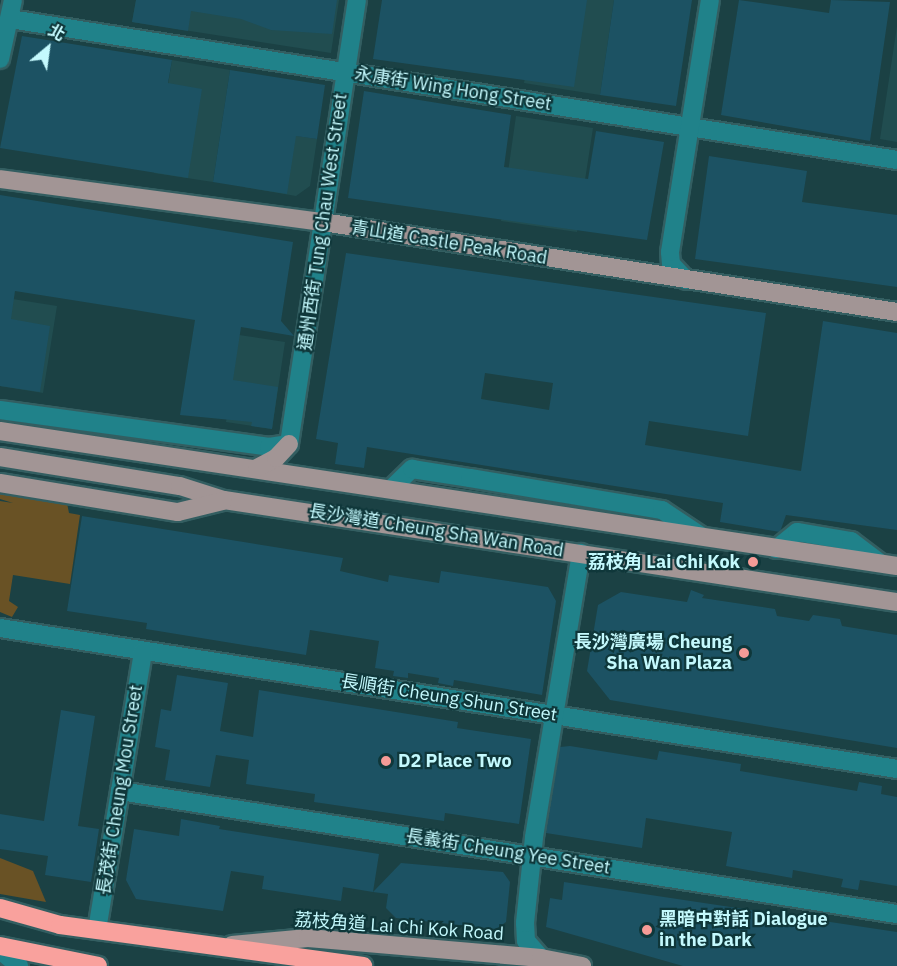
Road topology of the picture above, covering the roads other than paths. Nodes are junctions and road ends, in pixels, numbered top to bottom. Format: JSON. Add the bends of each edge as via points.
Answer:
{"nodes":[{"id":1,"x":13,"y":0,"type":"edge"},
{"id":2,"x":357,"y":0,"type":"edge"},
{"id":3,"x":710,"y":0,"type":"edge"},
{"id":4,"x":10,"y":19,"type":"junction"},
{"id":5,"x":0,"y":59,"type":"edge"},
{"id":6,"x":346,"y":71,"type":"junction"},
{"id":7,"x":691,"y":128,"type":"junction"},
{"id":8,"x":897,"y":160,"type":"edge"},
{"id":9,"x":0,"y":179,"type":"edge"},
{"id":10,"x":323,"y":222,"type":"junction"},
{"id":11,"x":686,"y":280,"type":"junction"},
{"id":12,"x":897,"y":312,"type":"edge"},
{"id":13,"x":0,"y":410,"type":"edge"},
{"id":14,"x":0,"y":431,"type":"edge"},
{"id":15,"x":289,"y":444,"type":"junction"},
{"id":16,"x":0,"y":457,"type":"edge"},
{"id":17,"x":257,"y":468,"type":"junction"},
{"id":18,"x":0,"y":483,"type":"edge"},
{"id":19,"x":224,"y":500,"type":"junction"},
{"id":20,"x":581,"y":553,"type":"junction"},
{"id":21,"x":889,"y":565,"type":"edge"},
{"id":22,"x":897,"y":602,"type":"edge"},
{"id":23,"x":0,"y":628,"type":"edge"},
{"id":24,"x":142,"y":651,"type":"junction"},
{"id":25,"x":554,"y":715,"type":"junction"},
{"id":26,"x":897,"y":769,"type":"edge"},
{"id":27,"x":120,"y":791,"type":"junction"},
{"id":28,"x":534,"y":856,"type":"junction"},
{"id":29,"x":0,"y":908,"type":"edge"},
{"id":30,"x":897,"y":914,"type":"edge"},
{"id":31,"x":97,"y":930,"type":"junction"},
{"id":32,"x":218,"y":946,"type":"junction"},
{"id":33,"x":0,"y":948,"type":"edge"},
{"id":34,"x":540,"y":958,"type":"junction"},
{"id":35,"x":19,"y":966,"type":"edge"},
{"id":36,"x":98,"y":966,"type":"edge"},
{"id":37,"x":363,"y":966,"type":"edge"},
{"id":38,"x":582,"y":966,"type":"edge"}],
"edges":[{"from":1,"to":4,"type":"street"},
{"from":2,"to":6,"type":"street","name":"通州西街 Tung Chau West Street"},
{"from":3,"to":7,"type":"street"},
{"from":4,"to":5,"type":"street"},
{"from":4,"to":6,"type":"street","name":"永康街 Wing Hong Street"},
{"from":6,"to":7,"type":"street","name":"永康街 Wing Hong Street"},
{"from":6,"to":10,"type":"street","name":"通州西街 Tung Chau West Street"},
{"from":7,"to":8,"type":"street","name":"永康街 Wing Hong Street"},
{"from":7,"to":11,"type":"street","via":[[670,252],[671,264]]},
{"from":9,"to":10,"type":"main road","name":"青山道 Castle Peak Road"},
{"from":10,"to":11,"type":"main road","name":"青山道 Castle Peak Road"},
{"from":10,"to":15,"type":"street","name":"通州西街 Tung Chau West Street"},
{"from":11,"to":12,"type":"main road","name":"青山道 Castle Peak Road"},
{"from":13,"to":15,"type":"street","via":[[269,447]]},
{"from":14,"to":17,"type":"main road","name":"長沙灣道 Cheung Sha Wan Road"},
{"from":15,"to":17,"type":"main road","via":[[276,458]]},
{"from":16,"to":19,"type":"main road","name":"長沙灣道 Cheung Sha Wan Road","via":[[180,486]]},
{"from":17,"to":21,"type":"main road","name":"長沙灣道 Cheung Sha Wan Road"},
{"from":18,"to":19,"type":"main road","name":"長沙灣道 Cheung Sha Wan Road","via":[[178,512]]},
{"from":19,"to":20,"type":"main road","name":"長沙灣道 Cheung Sha Wan Road"},
{"from":20,"to":22,"type":"main road","name":"長沙灣道 Cheung Sha Wan Road"},
{"from":20,"to":25,"type":"street"},
{"from":23,"to":24,"type":"street","name":"長順街 Cheung Shun Street"},
{"from":24,"to":25,"type":"street","name":"長順街 Cheung Shun Street"},
{"from":24,"to":27,"type":"street","name":"長茂街 Cheung Mou Street"},
{"from":25,"to":26,"type":"street","name":"長順街 Cheung Shun Street"},
{"from":25,"to":28,"type":"street"},
{"from":27,"to":28,"type":"street","name":"長義街 Cheung Yee Street"},
{"from":27,"to":31,"type":"street","name":"長茂街 Cheung Mou Street"},
{"from":28,"to":30,"type":"street","name":"長義街 Cheung Yee Street"},
{"from":28,"to":34,"type":"street","via":[[525,933],[526,941]]},
{"from":29,"to":31,"type":"highway","name":"荔枝角道 Lai Chi Kok Road","via":[[60,926]]},
{"from":31,"to":32,"type":"highway","name":"荔枝角道 Lai Chi Kok Road"},
{"from":32,"to":34,"type":"main road","name":"荔枝角道 Lai Chi Kok Road","via":[[308,938]]},
{"from":32,"to":37,"type":"highway"},
{"from":33,"to":35,"type":"street"},
{"from":33,"to":36,"type":"highway"},
{"from":34,"to":38,"type":"main road","name":"荔枝角道 Lai Chi Kok Road"}]}
